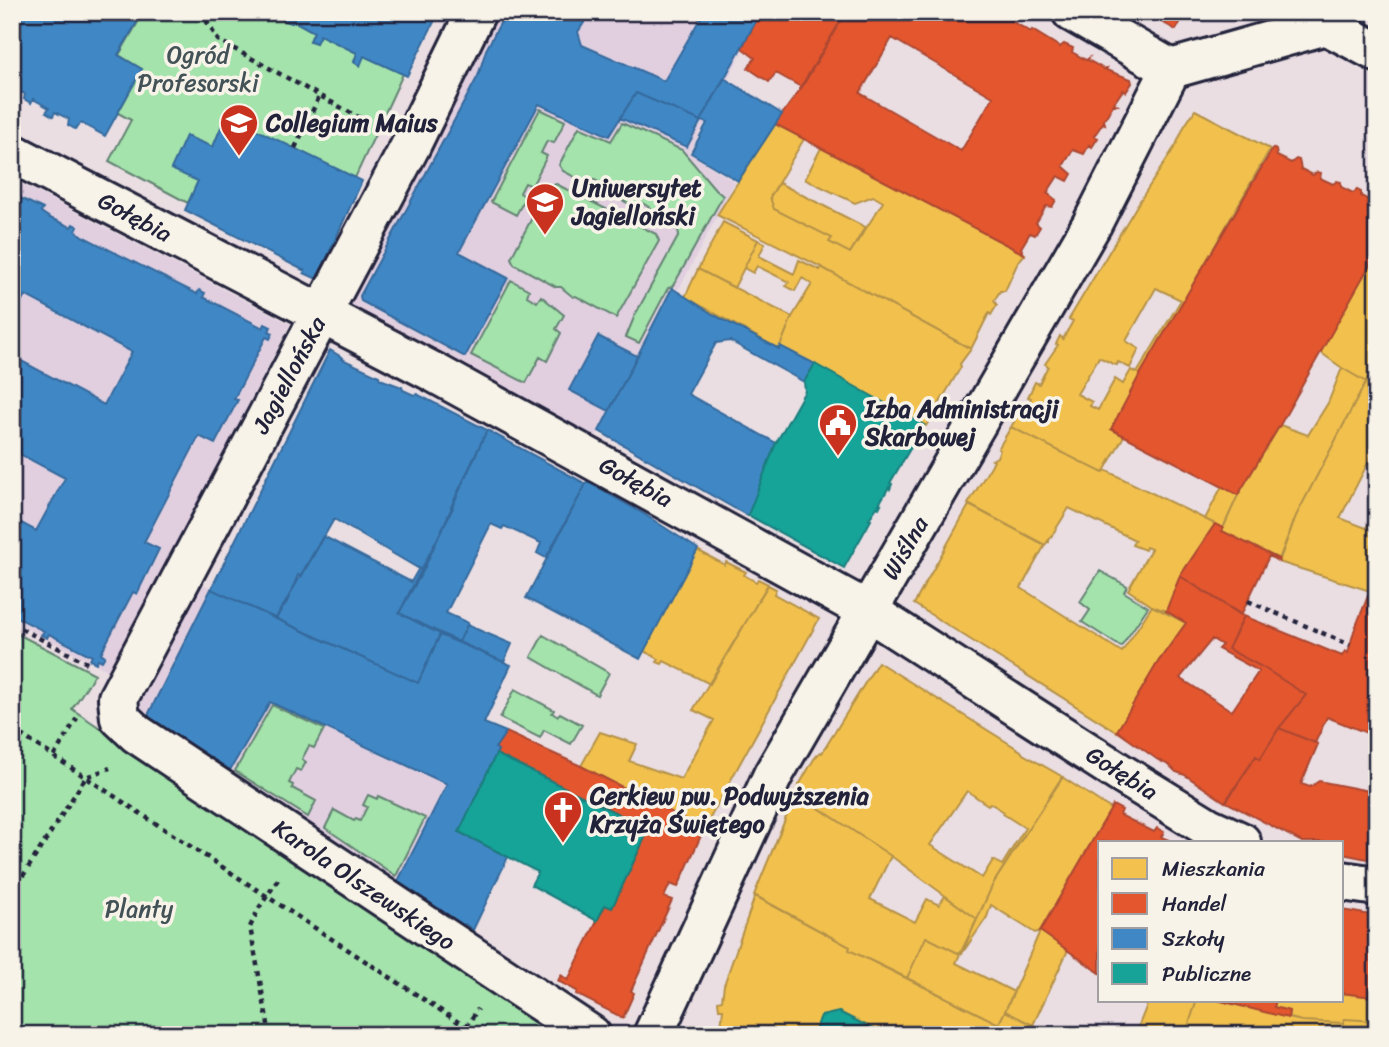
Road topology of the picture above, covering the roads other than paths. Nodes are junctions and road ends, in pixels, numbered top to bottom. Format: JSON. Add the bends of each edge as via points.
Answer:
{"nodes":[{"id":1,"x":476,"y":12,"type":"edge"},
{"id":2,"x":1072,"y":12,"type":"edge"},
{"id":3,"x":1334,"y":16,"type":"edge"},
{"id":4,"x":1377,"y":52,"type":"edge"},
{"id":5,"x":1171,"y":69,"type":"junction"},
{"id":6,"x":12,"y":153,"type":"edge"},
{"id":7,"x":322,"y":314,"type":"junction"},
{"id":8,"x":868,"y":611,"type":"junction"},
{"id":9,"x":137,"y":734,"type":"joint"},
{"id":10,"x":1239,"y":841,"type":"edge"},
{"id":11,"x":1344,"y":881,"type":"edge"},
{"id":12,"x":1377,"y":886,"type":"edge"},
{"id":13,"x":591,"y":1035,"type":"edge"},
{"id":14,"x":653,"y":1035,"type":"edge"}],
"edges":[{"from":1,"to":7,"type":"street","name":"Jagiellońska"},
{"from":2,"to":5,"type":"street"},
{"from":3,"to":4,"type":"street"},
{"from":3,"to":5,"type":"street"},
{"from":5,"to":8,"type":"street","name":"Wiślna","via":[[1093,224]]},
{"from":6,"to":7,"type":"street","name":"Gołębia"},
{"from":7,"to":8,"type":"street","name":"Gołębia"},
{"from":7,"to":9,"type":"street","name":"Jagiellońska","via":[[118,698],[120,718]]},
{"from":8,"to":10,"type":"street","name":"Gołębia","via":[[1120,773]]},
{"from":8,"to":14,"type":"street","name":"Wiślna","via":[[773,775]]},
{"from":9,"to":13,"type":"street","name":"Karola Olszewskiego"},
{"from":11,"to":12,"type":"street"}]}
